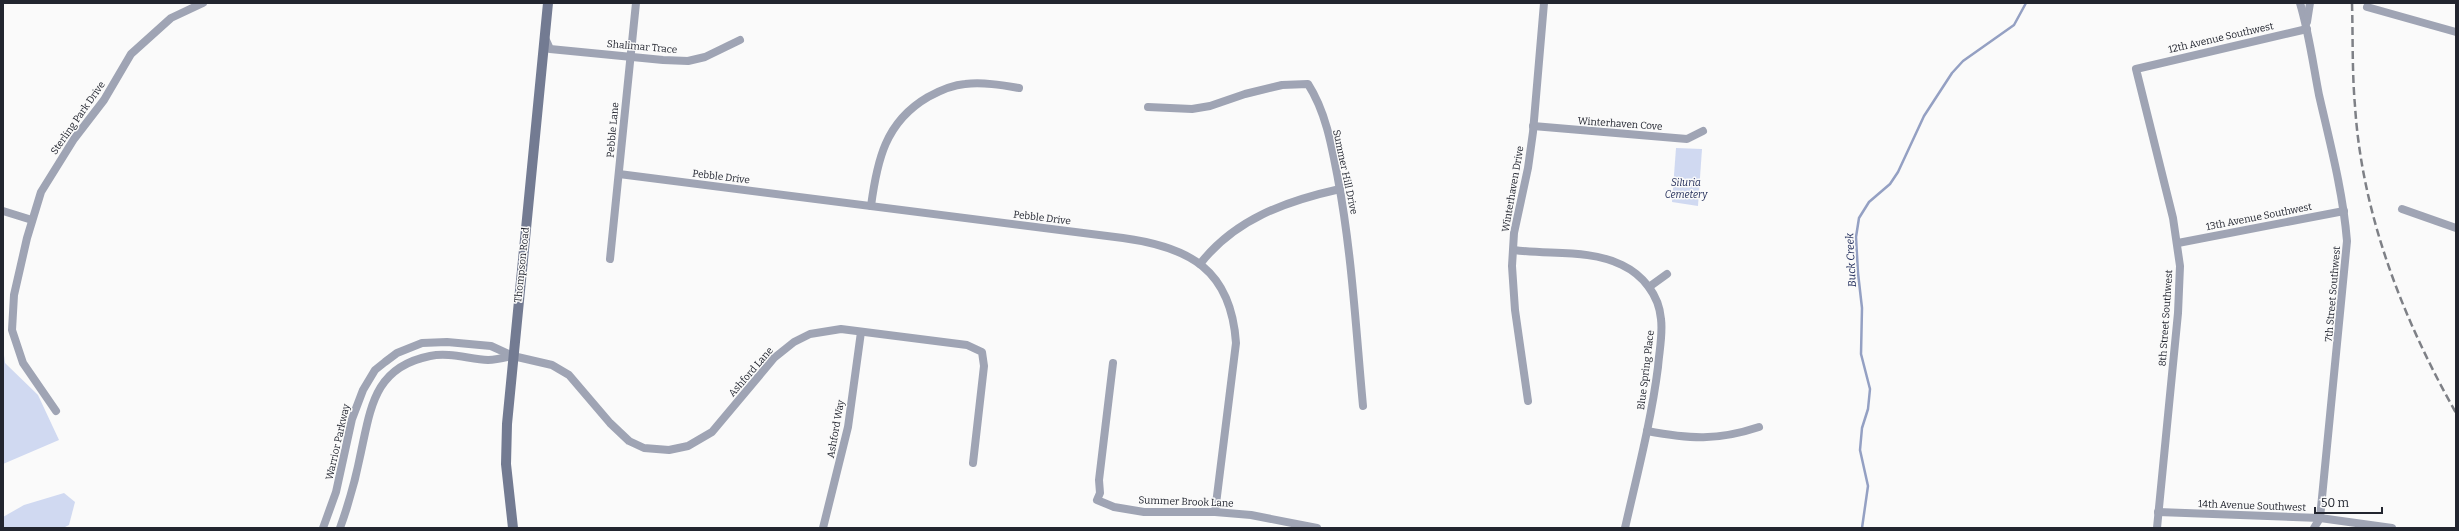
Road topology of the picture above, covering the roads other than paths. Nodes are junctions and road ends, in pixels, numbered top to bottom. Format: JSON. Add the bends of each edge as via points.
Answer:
{"nodes":[{"id":1,"x":203,"y":3,"type":"edge"},
{"id":2,"x":548,"y":3,"type":"edge"},
{"id":3,"x":636,"y":3,"type":"edge"},
{"id":4,"x":1544,"y":3,"type":"edge"},
{"id":5,"x":2300,"y":3,"type":"edge"},
{"id":6,"x":2310,"y":3,"type":"edge"},
{"id":7,"x":2367,"y":7,"type":"dead end"},
{"id":8,"x":2307,"y":27,"type":"junction"},
{"id":9,"x":2456,"y":32,"type":"edge"},
{"id":10,"x":545,"y":38,"type":"junction"},
{"id":11,"x":740,"y":40,"type":"dead end"},
{"id":12,"x":632,"y":57,"type":"junction"},
{"id":13,"x":2139,"y":68,"type":"joint"},
{"id":14,"x":1019,"y":88,"type":"dead end"},
{"id":15,"x":1148,"y":107,"type":"dead end"},
{"id":16,"x":1533,"y":126,"type":"junction"},
{"id":17,"x":1704,"y":131,"type":"dead end"},
{"id":18,"x":619,"y":174,"type":"junction"},
{"id":19,"x":1340,"y":189,"type":"junction"},
{"id":20,"x":871,"y":206,"type":"junction"},
{"id":21,"x":2402,"y":210,"type":"dead end"},
{"id":22,"x":3,"y":211,"type":"edge"},
{"id":23,"x":2344,"y":211,"type":"junction"},
{"id":24,"x":32,"y":220,"type":"junction"},
{"id":25,"x":2456,"y":228,"type":"edge"},
{"id":26,"x":2178,"y":243,"type":"junction"},
{"id":27,"x":1514,"y":250,"type":"junction"},
{"id":28,"x":610,"y":259,"type":"dead end"},
{"id":29,"x":1200,"y":264,"type":"junction"},
{"id":30,"x":1668,"y":274,"type":"dead end"},
{"id":31,"x":1649,"y":287,"type":"junction"},
{"id":32,"x":861,"y":332,"type":"junction"},
{"id":33,"x":513,"y":356,"type":"junction"},
{"id":34,"x":1113,"y":364,"type":"dead end"},
{"id":35,"x":1528,"y":401,"type":"dead end"},
{"id":36,"x":1363,"y":406,"type":"dead end"},
{"id":37,"x":56,"y":411,"type":"dead end"},
{"id":38,"x":1759,"y":427,"type":"dead end"},
{"id":39,"x":1647,"y":431,"type":"junction"},
{"id":40,"x":972,"y":463,"type":"dead end"},
{"id":41,"x":1215,"y":512,"type":"junction"},
{"id":42,"x":2158,"y":512,"type":"junction"},
{"id":43,"x":2320,"y":518,"type":"junction"},
{"id":44,"x":323,"y":528,"type":"edge"},
{"id":45,"x":340,"y":528,"type":"edge"},
{"id":46,"x":513,"y":528,"type":"edge"},
{"id":47,"x":823,"y":528,"type":"edge"},
{"id":48,"x":1317,"y":528,"type":"edge"},
{"id":49,"x":1625,"y":528,"type":"edge"},
{"id":50,"x":2156,"y":528,"type":"edge"},
{"id":51,"x":2314,"y":528,"type":"edge"},
{"id":52,"x":2392,"y":528,"type":"edge"}],
"edges":[{"from":1,"to":24,"type":"street","name":"Sterling Park Drive","via":[[171,18],[131,54],[104,100],[74,139],[41,192]]},
{"from":2,"to":10,"type":"street","name":"Thompson Road"},
{"from":3,"to":12,"type":"street","name":"Pebble Lane"},
{"from":4,"to":16,"type":"street","name":"Winterhaven Drive"},
{"from":5,"to":8,"type":"street","name":"7th Street Southwest"},
{"from":6,"to":8,"type":"street"},
{"from":7,"to":9,"type":"street"},
{"from":8,"to":13,"type":"street","name":"12th Avenue Southwest"},
{"from":8,"to":23,"type":"street","name":"7th Street Southwest"},
{"from":10,"to":12,"type":"street","name":"Shalimar Trace","via":[[550,49]]},
{"from":10,"to":33,"type":"street","name":"Thompson Road"},
{"from":11,"to":12,"type":"street","name":"Shalimar Trace","via":[[695,60]]},
{"from":12,"to":18,"type":"street","name":"Pebble Lane"},
{"from":13,"to":26,"type":"street","name":"8th Street Southwest","via":[[2136,69]]},
{"from":14,"to":20,"type":"street","via":[[983,83],[954,86],[935,93],[910,109],[896,124],[881,150]]},
{"from":15,"to":19,"type":"street","name":"Summer Hill Drive","via":[[1192,109],[1282,85],[1308,84],[1317,98],[1329,136]]},
{"from":16,"to":17,"type":"street","name":"Winterhaven Cove","via":[[1687,138]]},
{"from":16,"to":27,"type":"street","name":"Winterhaven Drive","via":[[1528,168],[1514,233]]},
{"from":18,"to":20,"type":"street","name":"Pebble Drive"},
{"from":18,"to":28,"type":"street","name":"Pebble Lane"},
{"from":19,"to":29,"type":"street","via":[[1291,202],[1254,217],[1225,237]]},
{"from":19,"to":36,"type":"street","name":"Summer Hill Drive","via":[[1353,292]]},
{"from":20,"to":29,"type":"street","name":"Pebble Drive","via":[[1148,242],[1184,253]]},
{"from":21,"to":25,"type":"street"},
{"from":22,"to":24,"type":"street"},
{"from":23,"to":26,"type":"street","name":"13th Avenue Southwest"},
{"from":23,"to":43,"type":"street","name":"7th Street Southwest","via":[[2347,260]]},
{"from":24,"to":37,"type":"street","name":"Sterling Park Drive","via":[[14,295],[12,330],[23,363]]},
{"from":26,"to":42,"type":"street","name":"8th Street Southwest","via":[[2180,288]]},
{"from":27,"to":31,"type":"street","name":"Blue Spring Place","via":[[1608,259],[1638,274]]},
{"from":27,"to":35,"type":"street","name":"Winterhaven Drive","via":[[1512,285]]},
{"from":29,"to":41,"type":"street","name":"Pebble Drive","via":[[1225,296],[1233,319],[1236,343]]},
{"from":30,"to":31,"type":"street"},
{"from":31,"to":39,"type":"street","name":"Blue Spring Place","via":[[1661,318],[1661,330]]},
{"from":32,"to":33,"type":"street","name":"Ashford Lane","via":[[831,329],[810,334],[794,342],[774,358],[712,432],[688,446],[669,450],[644,448],[629,441],[572,379],[558,368]]},
{"from":32,"to":40,"type":"street","name":"Ashford Lane","via":[[967,345],[982,352],[984,366]]},
{"from":32,"to":47,"type":"street","name":"Ashford Way","via":[[847,434]]},
{"from":33,"to":44,"type":"street","name":"Warrior Parkway","via":[[491,346],[447,342],[422,343],[397,353],[376,370],[356,405],[336,492]]},
{"from":33,"to":45,"type":"street","via":[[490,360],[431,356],[409,363],[389,377],[381,386],[369,412],[350,497]]},
{"from":33,"to":46,"type":"street","name":"Thompson Road","via":[[506,464]]},
{"from":34,"to":41,"type":"street","name":"Summer Brook Lane","via":[[1098,480],[1100,494],[1097,500],[1114,507],[1144,512]]},
{"from":38,"to":39,"type":"street","via":[[1710,439],[1679,438]]},
{"from":39,"to":49,"type":"street","name":"Blue Spring Place"},
{"from":41,"to":48,"type":"street","name":"Summer Brook Lane","via":[[1265,517]]},
{"from":42,"to":43,"type":"street","name":"14th Avenue Southwest"},
{"from":42,"to":50,"type":"street","name":"8th Street Southwest"},
{"from":43,"to":51,"type":"street"},
{"from":43,"to":52,"type":"street","name":"14th Avenue Southwest"}]}
